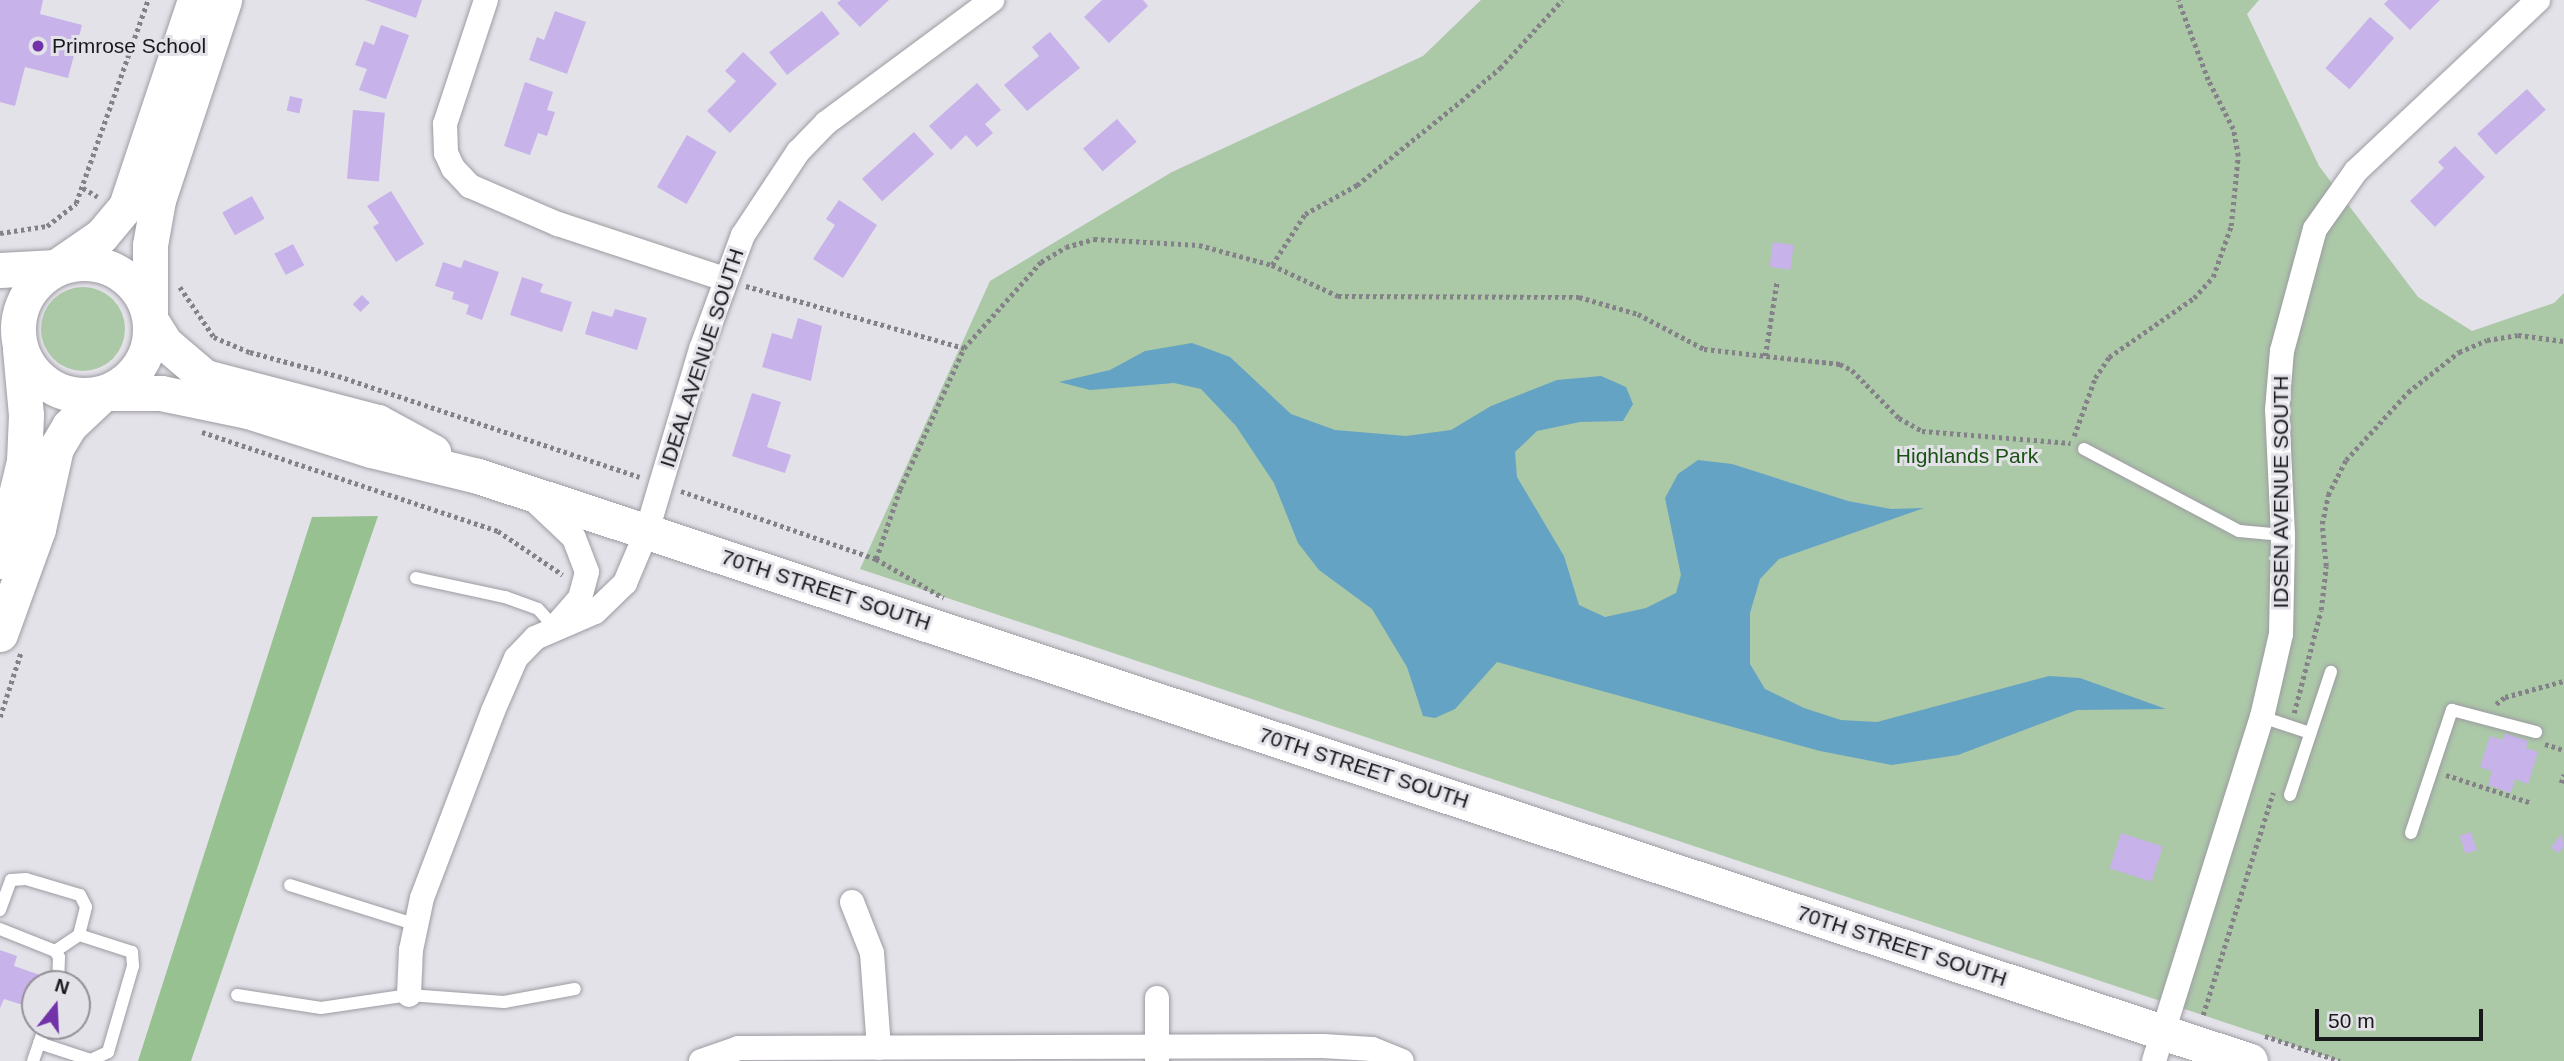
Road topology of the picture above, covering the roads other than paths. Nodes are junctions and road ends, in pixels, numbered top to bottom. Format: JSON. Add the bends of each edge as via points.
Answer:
{"nodes":[{"id":1,"x":195,"y":0,"type":"edge"},
{"id":2,"x":224,"y":0,"type":"edge"},
{"id":3,"x":486,"y":0,"type":"edge"},
{"id":4,"x":992,"y":0,"type":"edge"},
{"id":5,"x":2538,"y":0,"type":"edge"},
{"id":6,"x":56,"y":267,"type":"junction"},
{"id":7,"x":0,"y":270,"type":"edge"},
{"id":8,"x":724,"y":279,"type":"junction"},
{"id":9,"x":150,"y":318,"type":"junction"},
{"id":10,"x":13,"y":340,"type":"edge"},
{"id":11,"x":104,"y":393,"type":"junction"},
{"id":12,"x":2078,"y":446,"type":"road end"},
{"id":13,"x":493,"y":481,"type":"junction"},
{"id":14,"x":647,"y":531,"type":"junction"},
{"id":15,"x":2283,"y":535,"type":"junction"},
{"id":16,"x":0,"y":561,"type":"edge"},
{"id":17,"x":416,"y":578,"type":"dead end"},
{"id":18,"x":555,"y":628,"type":"junction"},
{"id":19,"x":12,"y":638,"type":"edge"},
{"id":20,"x":2331,"y":672,"type":"dead end"},
{"id":21,"x":2262,"y":717,"type":"junction"},
{"id":22,"x":2536,"y":732,"type":"dead end"},
{"id":23,"x":2310,"y":733,"type":"junction"},
{"id":24,"x":2290,"y":795,"type":"dead end"},
{"id":25,"x":2411,"y":833,"type":"dead end"},
{"id":26,"x":290,"y":885,"type":"dead end"},
{"id":27,"x":852,"y":902,"type":"dead end"},
{"id":28,"x":0,"y":910,"type":"edge"},
{"id":29,"x":417,"y":925,"type":"junction"},
{"id":30,"x":0,"y":929,"type":"edge"},
{"id":31,"x":79,"y":935,"type":"junction"},
{"id":32,"x":55,"y":951,"type":"junction"},
{"id":33,"x":59,"y":970,"type":"edge"},
{"id":34,"x":575,"y":989,"type":"dead end"},
{"id":35,"x":237,"y":995,"type":"dead end"},
{"id":36,"x":409,"y":995,"type":"junction"},
{"id":37,"x":1157,"y":998,"type":"dead end"},
{"id":38,"x":2163,"y":1032,"type":"edge"},
{"id":39,"x":40,"y":1040,"type":"edge"},
{"id":40,"x":39,"y":1043,"type":"junction"},
{"id":41,"x":2253,"y":1047,"type":"edge"},
{"id":42,"x":879,"y":1048,"type":"junction"},
{"id":43,"x":1157,"y":1054,"type":"edge"},
{"id":44,"x":33,"y":1061,"type":"edge"},
{"id":45,"x":701,"y":1061,"type":"edge"},
{"id":46,"x":1402,"y":1061,"type":"edge"}],
"edges":[{"from":1,"to":6,"type":"main road","via":[[126,206],[101,236]]},
{"from":2,"to":9,"type":"main road","via":[[158,200],[150,256]]},
{"from":3,"to":8,"type":"street","via":[[445,124],[446,153],[453,168],[470,186],[558,224]]},
{"from":4,"to":8,"type":"street","name":"IDEAL AVENUE SOUTH","via":[[826,123],[798,152],[743,235]]},
{"from":5,"to":15,"type":"street","name":"IDSEN AVENUE SOUTH","via":[[2356,171],[2315,229],[2282,351],[2277,410]]},
{"from":6,"to":7,"type":"main road"},
{"from":6,"to":9,"type":"main road","via":[[92,264],[113,270],[131,284]]},
{"from":6,"to":10,"type":"main road","via":[[25,300]]},
{"from":8,"to":14,"type":"street","name":"IDEAL AVENUE SOUTH"},
{"from":9,"to":11,"type":"main road","via":[[140,362]]},
{"from":9,"to":13,"type":"main road","name":"70TH STREET SOUTH","via":[[165,343],[205,377],[378,422]]},
{"from":10,"to":11,"type":"main road","via":[[38,376],[54,387],[72,393]]},
{"from":10,"to":16,"type":"main road","via":[[25,450],[15,512]]},
{"from":11,"to":13,"type":"main road","name":"70TH STREET SOUTH","via":[[160,393],[248,411],[371,450]]},
{"from":11,"to":19,"type":"main road","via":[[69,426],[55,448]]},
{"from":12,"to":15,"type":"lane","via":[[2239,531]]},
{"from":13,"to":14,"type":"main road","name":"70TH STREET SOUTH"},
{"from":13,"to":18,"type":"street","via":[[543,505],[575,538],[587,572],[580,598]]},
{"from":14,"to":18,"type":"street","name":"IDEAL AVENUE SOUTH","via":[[625,583],[595,611]]},
{"from":14,"to":38,"type":"main road","name":"70TH STREET SOUTH"},
{"from":15,"to":21,"type":"street","name":"IDSEN AVENUE SOUTH","via":[[2281,634]]},
{"from":17,"to":18,"type":"lane","via":[[505,597],[538,609]]},
{"from":18,"to":29,"type":"street","via":[[535,638],[516,658],[427,885]]},
{"from":20,"to":23,"type":"lane"},
{"from":21,"to":23,"type":"lane"},
{"from":21,"to":38,"type":"street","name":"IDSEN AVENUE SOUTH"},
{"from":22,"to":25,"type":"lane","via":[[2452,710]]},
{"from":23,"to":24,"type":"lane"},
{"from":26,"to":29,"type":"lane"},
{"from":27,"to":42,"type":"street","via":[[872,953]]},
{"from":28,"to":31,"type":"lane","via":[[11,880],[26,879],[79,895],[86,907]]},
{"from":29,"to":36,"type":"street"},
{"from":30,"to":32,"type":"lane"},
{"from":31,"to":32,"type":"lane"},
{"from":31,"to":40,"type":"lane","via":[[132,952],[133,966],[107,1052],[91,1060]]},
{"from":32,"to":33,"type":"lane"},
{"from":34,"to":36,"type":"lane","via":[[505,1002]]},
{"from":35,"to":36,"type":"lane","via":[[321,1008]]},
{"from":37,"to":43,"type":"street"},
{"from":38,"to":41,"type":"main road","name":"70TH STREET SOUTH"},
{"from":39,"to":40,"type":"lane"},
{"from":40,"to":44,"type":"lane"},
{"from":42,"to":43,"type":"street"},
{"from":42,"to":45,"type":"street","via":[[738,1048]]},
{"from":43,"to":46,"type":"street","via":[[1347,1048],[1372,1049]]}]}
